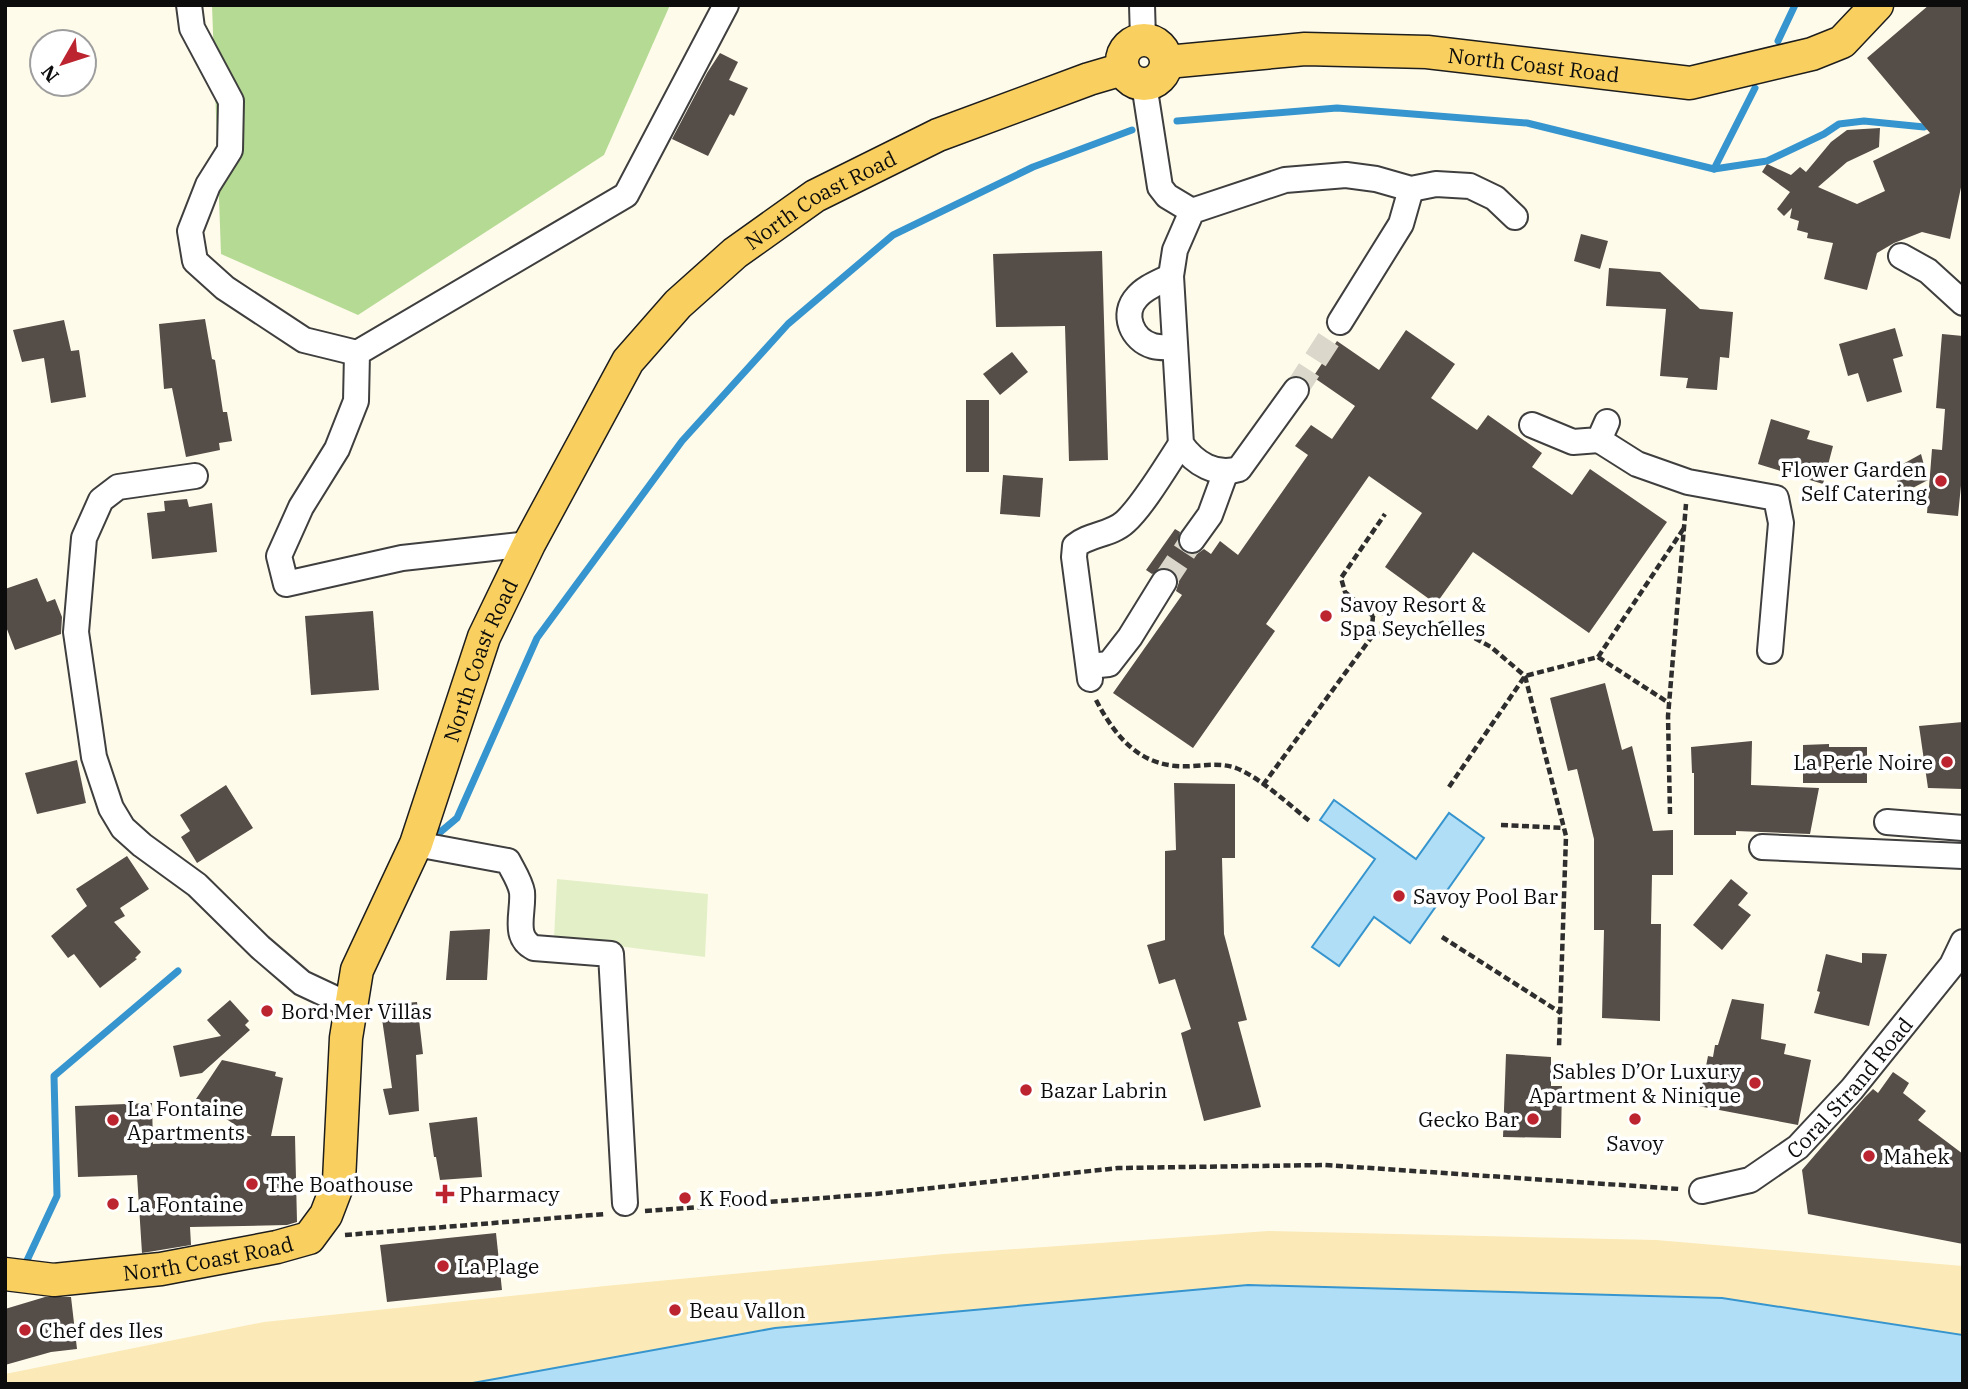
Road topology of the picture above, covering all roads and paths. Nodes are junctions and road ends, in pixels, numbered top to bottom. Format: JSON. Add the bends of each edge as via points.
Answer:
{"nodes":[{"id":1,"x":189,"y":5,"type":"edge"},
{"id":2,"x":726,"y":5,"type":"edge"},
{"id":3,"x":1142,"y":5,"type":"edge"},
{"id":4,"x":1877,"y":5,"type":"edge"},
{"id":5,"x":1143,"y":39,"type":"junction"},
{"id":6,"x":1167,"y":62,"type":"junction"},
{"id":7,"x":1134,"y":77,"type":"junction"},
{"id":8,"x":1410,"y":189,"type":"junction"},
{"id":9,"x":1192,"y":211,"type":"junction"},
{"id":10,"x":1515,"y":217,"type":"dead end"},
{"id":11,"x":1901,"y":256,"type":"dead end"},
{"id":12,"x":1171,"y":276,"type":"junction"},
{"id":13,"x":1963,"y":303,"type":"edge"},
{"id":14,"x":1340,"y":322,"type":"tunnel mouth"},
{"id":15,"x":1175,"y":348,"type":"junction"},
{"id":16,"x":357,"y":354,"type":"junction"},
{"id":17,"x":1296,"y":390,"type":"tunnel mouth"},
{"id":18,"x":1532,"y":425,"type":"dead end"},
{"id":19,"x":1181,"y":444,"type":"junction"},
{"id":20,"x":1225,"y":474,"type":"junction"},
{"id":21,"x":195,"y":476,"type":"dead end"},
{"id":22,"x":1688,"y":482,"type":"junction"},
{"id":23,"x":1385,"y":514,"type":"dead end"},
{"id":24,"x":1684,"y":528,"type":"junction"},
{"id":25,"x":1192,"y":540,"type":"tunnel mouth"},
{"id":26,"x":529,"y":544,"type":"junction"},
{"id":27,"x":1164,"y":582,"type":"tunnel mouth"},
{"id":28,"x":1373,"y":616,"type":"junction"},
{"id":29,"x":1390,"y":629,"type":"junction"},
{"id":30,"x":1376,"y":631,"type":"junction"},
{"id":31,"x":1770,"y":651,"type":"dead end"},
{"id":32,"x":1598,"y":657,"type":"junction"},
{"id":33,"x":1089,"y":673,"type":"junction"},
{"id":34,"x":1525,"y":676,"type":"junction"},
{"id":35,"x":1669,"y":704,"type":"junction"},
{"id":36,"x":1263,"y":785,"type":"junction"},
{"id":37,"x":1449,"y":787,"type":"dead end"},
{"id":38,"x":1670,"y":814,"type":"dead end"},
{"id":39,"x":1311,"y":822,"type":"dead end"},
{"id":40,"x":1886,"y":822,"type":"dead end"},
{"id":41,"x":1501,"y":825,"type":"dead end"},
{"id":42,"x":1564,"y":828,"type":"junction"},
{"id":43,"x":1963,"y":828,"type":"edge"},
{"id":44,"x":416,"y":844,"type":"junction"},
{"id":45,"x":1762,"y":847,"type":"dead end"},
{"id":46,"x":1963,"y":856,"type":"edge"},
{"id":47,"x":1442,"y":937,"type":"dead end"},
{"id":48,"x":1963,"y":942,"type":"edge"},
{"id":49,"x":351,"y":1006,"type":"junction"},
{"id":50,"x":1562,"y":1013,"type":"junction"},
{"id":51,"x":1559,"y":1047,"type":"dead end"},
{"id":52,"x":1702,"y":1191,"type":"joint"},
{"id":53,"x":626,"y":1210,"type":"junction"},
{"id":54,"x":309,"y":1238,"type":"junction"},
{"id":55,"x":5,"y":1273,"type":"edge"}],
"edges":[{"from":1,"to":16,"type":"street","via":[[192,29],[231,101],[230,150],[208,185],[190,231],[195,261],[225,288],[304,340]]},
{"from":2,"to":16,"type":"street","via":[[626,195]]},
{"from":3,"to":5,"type":"street"},
{"from":4,"to":6,"type":"main road","name":"North Coast Road","via":[[1842,42],[1812,54],[1690,83],[1427,52],[1305,49]]},
{"from":5,"to":6,"type":"main road","via":[[1160,45]]},
{"from":5,"to":7,"type":"main road","via":[[1124,53]]},
{"from":6,"to":7,"type":"main road","via":[[1160,77]]},
{"from":7,"to":9,"type":"street","via":[[1160,187]]},
{"from":7,"to":26,"type":"main road","name":"North Coast Road","via":[[1089,79],[937,135],[815,196],[735,253],[678,304],[628,361]]},
{"from":8,"to":9,"type":"street","via":[[1346,175],[1285,180]]},
{"from":8,"to":10,"type":"street","via":[[1436,184],[1470,186],[1495,198]]},
{"from":8,"to":14,"type":"street","via":[[1401,224]]},
{"from":9,"to":12,"type":"street","via":[[1175,250]]},
{"from":11,"to":13,"type":"street","via":[[1928,271]]},
{"from":12,"to":15,"type":"street"},
{"from":12,"to":15,"type":"street","via":[[1139,294],[1129,322],[1143,341]]},
{"from":15,"to":19,"type":"street"},
{"from":16,"to":26,"type":"street","via":[[356,401],[337,449],[301,507],[279,556],[286,584],[402,558]]},
{"from":17,"to":20,"type":"street","via":[[1240,469]]},
{"from":18,"to":22,"type":"street","via":[[1573,442],[1603,431],[1637,464]]},
{"from":19,"to":20,"type":"street","via":[[1199,461]]},
{"from":19,"to":33,"type":"street","via":[[1125,522],[1075,546]]},
{"from":20,"to":25,"type":"street","via":[[1210,515]]},
{"from":21,"to":49,"type":"street","via":[[118,487],[101,500],[84,538],[76,632],[94,757],[111,808],[123,828],[197,885],[302,983]]},
{"from":22,"to":24,"type":"path"},
{"from":22,"to":31,"type":"street","via":[[1776,498],[1781,523]]},
{"from":23,"to":28,"type":"path","via":[[1341,578],[1345,592]]},
{"from":24,"to":32,"type":"path"},
{"from":24,"to":35,"type":"path"},
{"from":26,"to":44,"type":"main road","name":"North Coast Road","via":[[484,637]]},
{"from":27,"to":33,"type":"street","via":[[1108,664]]},
{"from":28,"to":29,"type":"path","via":[[1388,614]]},
{"from":28,"to":30,"type":"path"},
{"from":29,"to":30,"type":"path"},
{"from":29,"to":34,"type":"path","via":[[1408,636],[1445,622],[1491,647]]},
{"from":30,"to":36,"type":"path"},
{"from":32,"to":34,"type":"path"},
{"from":32,"to":35,"type":"path"},
{"from":33,"to":36,"type":"path","via":[[1108,723],[1138,754],[1191,767],[1213,763],[1236,768]]},
{"from":34,"to":37,"type":"path"},
{"from":34,"to":42,"type":"path"},
{"from":35,"to":38,"type":"path"},
{"from":36,"to":39,"type":"path"},
{"from":40,"to":43,"type":"street"},
{"from":41,"to":42,"type":"path"},
{"from":42,"to":50,"type":"path"},
{"from":44,"to":49,"type":"main road","name":"North Coast Road","via":[[357,970]]},
{"from":44,"to":53,"type":"street","via":[[508,862],[522,892],[520,935],[525,944],[611,954]]},
{"from":45,"to":46,"type":"street"},
{"from":47,"to":50,"type":"path"},
{"from":48,"to":52,"type":"street","name":"Coral Strand Road","via":[[1944,976],[1798,1147],[1750,1180]]},
{"from":49,"to":54,"type":"main road","name":"North Coast Road","via":[[339,1181],[326,1215]]},
{"from":50,"to":51,"type":"path"},
{"from":52,"to":53,"type":"path","via":[[1325,1165],[1118,1168],[876,1194]]},
{"from":53,"to":54,"type":"path"},
{"from":54,"to":55,"type":"main road","name":"North Coast Road","via":[[161,1269],[54,1280]]}]}
